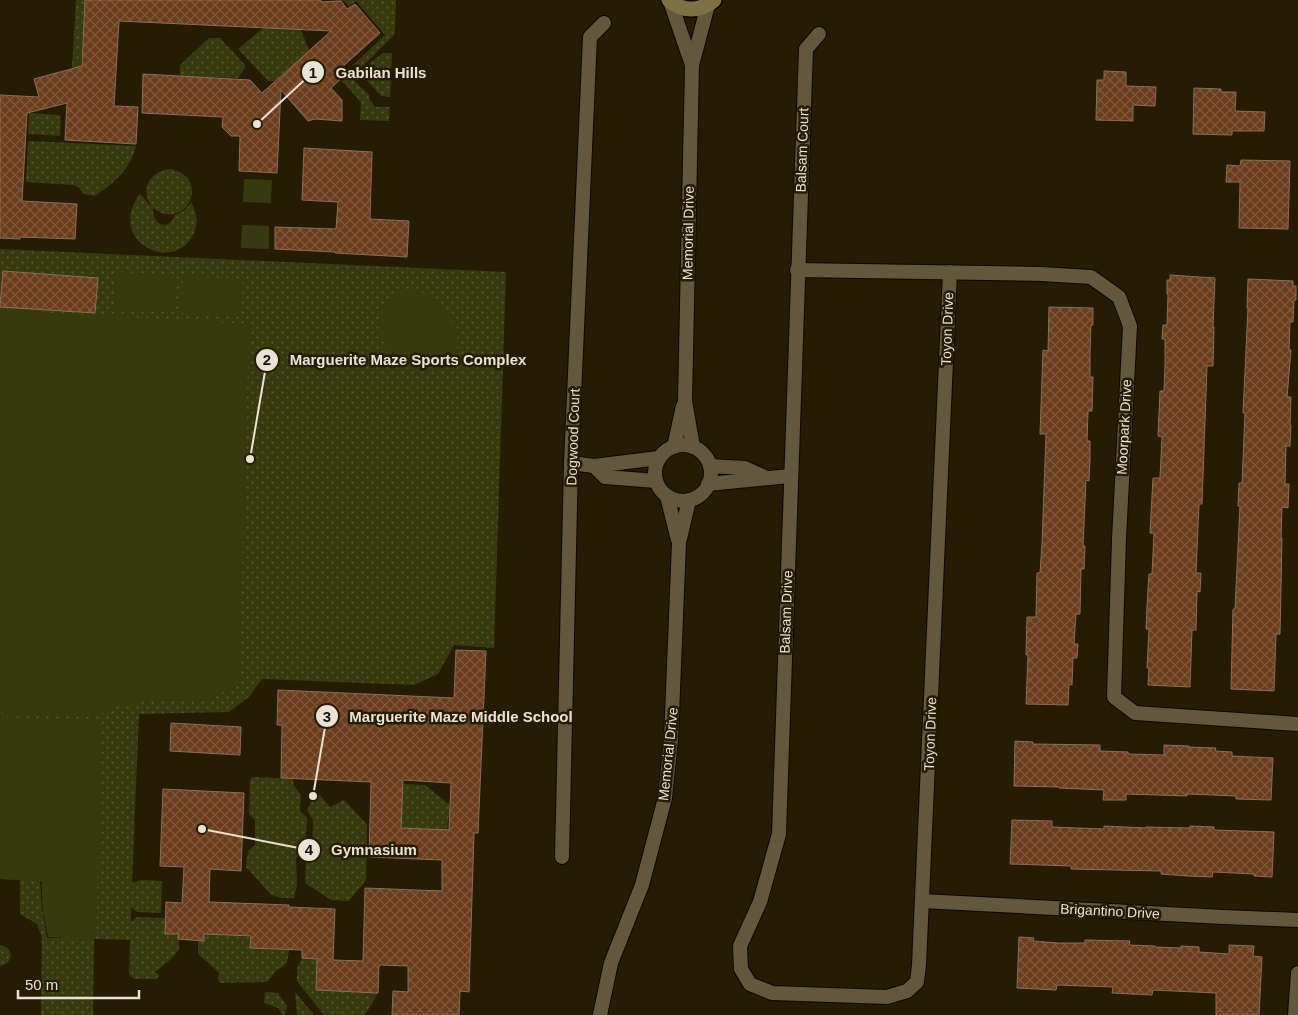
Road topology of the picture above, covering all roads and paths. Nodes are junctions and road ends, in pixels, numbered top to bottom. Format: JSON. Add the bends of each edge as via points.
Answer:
{"nodes":[{"id":1,"x":669,"y":1,"type":"edge"},
{"id":2,"x":711,"y":3,"type":"edge"},
{"id":3,"x":604,"y":22,"type":"dead end"},
{"id":4,"x":820,"y":34,"type":"dead end"},
{"id":5,"x":692,"y":65,"type":"junction"},
{"id":6,"x":797,"y":270,"type":"junction"},
{"id":7,"x":950,"y":272,"type":"junction"},
{"id":8,"x":685,"y":401,"type":"junction"},
{"id":9,"x":674,"y":447,"type":"junction"},
{"id":10,"x":693,"y":447,"type":"junction"},
{"id":11,"x":659,"y":458,"type":"junction"},
{"id":12,"x":571,"y":463,"type":"junction"},
{"id":13,"x":594,"y":466,"type":"junction"},
{"id":14,"x":710,"y":466,"type":"junction"},
{"id":15,"x":790,"y":476,"type":"junction"},
{"id":16,"x":767,"y":478,"type":"junction"},
{"id":17,"x":656,"y":481,"type":"junction"},
{"id":18,"x":708,"y":484,"type":"junction"},
{"id":19,"x":667,"y":496,"type":"junction"},
{"id":20,"x":689,"y":500,"type":"junction"},
{"id":21,"x":679,"y":543,"type":"junction"},
{"id":22,"x":1298,"y":724,"type":"edge"},
{"id":23,"x":562,"y":857,"type":"dead end"},
{"id":24,"x":922,"y":901,"type":"junction"},
{"id":25,"x":1298,"y":920,"type":"edge"},
{"id":26,"x":740,"y":946,"type":"joint"},
{"id":27,"x":1298,"y":973,"type":"edge"},
{"id":28,"x":600,"y":1015,"type":"edge"},
{"id":29,"x":1295,"y":1015,"type":"edge"}],
"edges":[{"from":1,"to":2,"type":"street","via":[[688,10]]},
{"from":1,"to":5,"type":"street"},
{"from":2,"to":5,"type":"street"},
{"from":3,"to":12,"type":"street","name":"Dogwood Court","via":[[590,37]]},
{"from":4,"to":6,"type":"street","name":"Balsam Court","via":[[806,49]]},
{"from":5,"to":8,"type":"street","name":"Memorial Drive"},
{"from":6,"to":7,"type":"street","name":"Moorpark Drive"},
{"from":6,"to":15,"type":"street","name":"Balsam Drive"},
{"from":7,"to":22,"type":"street","name":"Moorpark Drive","via":[[1091,276],[1119,297],[1130,326],[1114,697],[1135,713]]},
{"from":7,"to":24,"type":"street","name":"Toyon Drive"},
{"from":8,"to":9,"type":"street"},
{"from":8,"to":10,"type":"street"},
{"from":9,"to":10,"type":"street"},
{"from":9,"to":11,"type":"street"},
{"from":10,"to":14,"type":"street","via":[[701,452]]},
{"from":11,"to":13,"type":"street"},
{"from":11,"to":17,"type":"street"},
{"from":12,"to":13,"type":"street"},
{"from":12,"to":23,"type":"street","name":"Dogwood Court"},
{"from":13,"to":17,"type":"street","via":[[605,477]]},
{"from":14,"to":16,"type":"street","via":[[745,468]]},
{"from":14,"to":18,"type":"street"},
{"from":15,"to":16,"type":"street"},
{"from":15,"to":26,"type":"street","name":"Balsam Drive","via":[[779,834],[760,902]]},
{"from":16,"to":18,"type":"street"},
{"from":17,"to":19,"type":"street"},
{"from":18,"to":20,"type":"street","via":[[704,491]]},
{"from":19,"to":20,"type":"street"},
{"from":19,"to":21,"type":"street"},
{"from":20,"to":21,"type":"street"},
{"from":21,"to":28,"type":"street","name":"Memorial Drive","via":[[671,739],[665,798],[642,886],[611,964]]},
{"from":24,"to":25,"type":"street","name":"Brigantino Drive"},
{"from":24,"to":26,"type":"street","name":"Toyon Drive","via":[[917,982],[907,991],[887,997],[772,994],[750,984],[741,969]]},
{"from":27,"to":29,"type":"street"}]}
